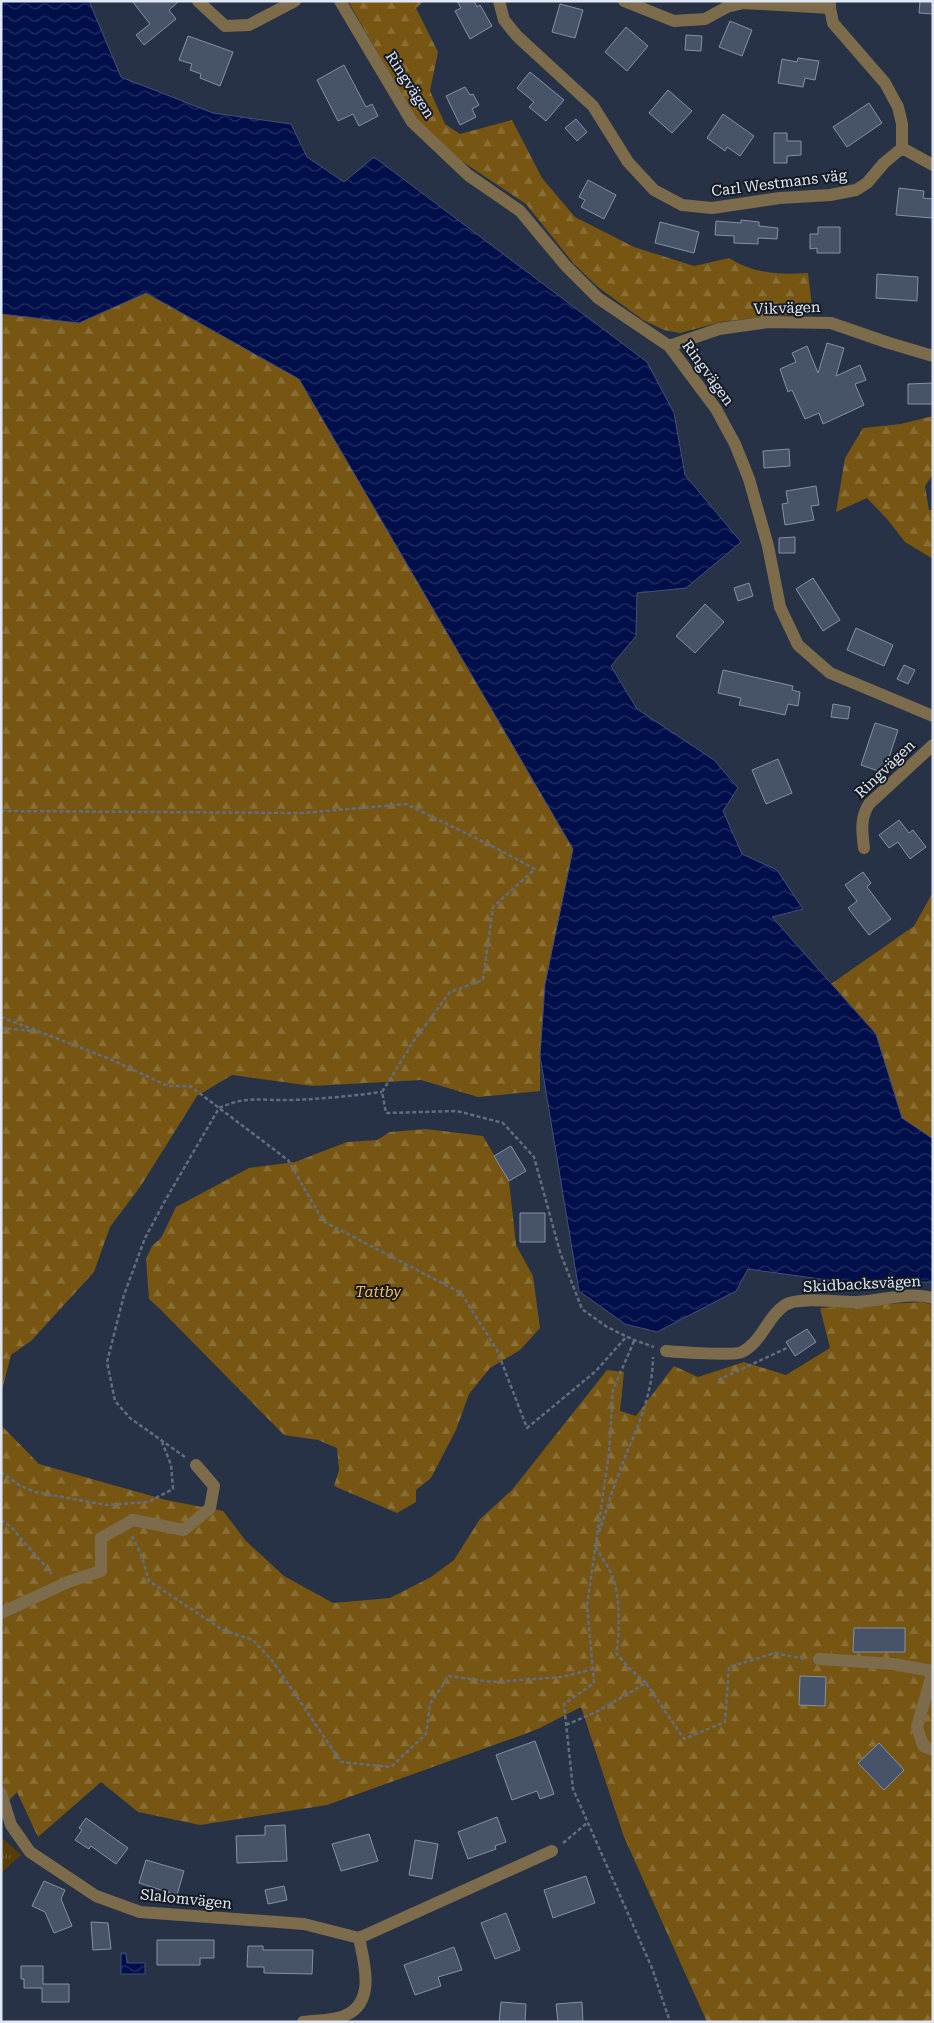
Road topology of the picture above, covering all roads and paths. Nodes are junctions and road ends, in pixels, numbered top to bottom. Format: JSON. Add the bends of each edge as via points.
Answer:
{"nodes":[{"id":1,"x":198,"y":1,"type":"edge"},
{"id":2,"x":296,"y":1,"type":"edge"},
{"id":3,"x":340,"y":1,"type":"edge"},
{"id":4,"x":499,"y":1,"type":"edge"},
{"id":5,"x":624,"y":1,"type":"edge"},
{"id":6,"x":830,"y":4,"type":"edge"},
{"id":7,"x":902,"y":148,"type":"junction"},
{"id":8,"x":933,"y":165,"type":"edge"},
{"id":9,"x":670,"y":346,"type":"junction"},
{"id":10,"x":933,"y":356,"type":"edge"},
{"id":11,"x":933,"y":716,"type":"edge"},
{"id":12,"x":933,"y":746,"type":"edge"},
{"id":13,"x":1,"y":811,"type":"edge"},
{"id":14,"x":864,"y":848,"type":"dead end"},
{"id":15,"x":1,"y":1017,"type":"edge"},
{"id":16,"x":1,"y":1028,"type":"edge"},
{"id":17,"x":36,"y":1031,"type":"junction"},
{"id":18,"x":382,"y":1092,"type":"junction"},
{"id":19,"x":219,"y":1108,"type":"junction"},
{"id":20,"x":933,"y":1298,"type":"edge"},
{"id":21,"x":626,"y":1337,"type":"junction"},
{"id":22,"x":634,"y":1340,"type":"junction"},
{"id":23,"x":652,"y":1347,"type":"junction"},
{"id":24,"x":666,"y":1351,"type":"joint"},
{"id":25,"x":161,"y":1440,"type":"junction"},
{"id":26,"x":196,"y":1465,"type":"joint"},
{"id":27,"x":1,"y":1472,"type":"edge"},
{"id":28,"x":1,"y":1520,"type":"edge"},
{"id":29,"x":126,"y":1524,"type":"junction"},
{"id":30,"x":596,"y":1538,"type":"junction"},
{"id":31,"x":595,"y":1545,"type":"junction"},
{"id":32,"x":60,"y":1586,"type":"junction"},
{"id":33,"x":1,"y":1613,"type":"edge"},
{"id":34,"x":802,"y":1659,"type":"dead end"},
{"id":35,"x":819,"y":1659,"type":"dead end"},
{"id":36,"x":593,"y":1669,"type":"junction"},
{"id":37,"x":932,"y":1671,"type":"edge"},
{"id":38,"x":646,"y":1683,"type":"junction"},
{"id":39,"x":566,"y":1725,"type":"junction"},
{"id":40,"x":933,"y":1750,"type":"edge"},
{"id":41,"x":1,"y":1793,"type":"edge"},
{"id":42,"x":587,"y":1822,"type":"junction"},
{"id":43,"x":552,"y":1851,"type":"joint"},
{"id":44,"x":359,"y":1938,"type":"junction"},
{"id":45,"x":304,"y":2022,"type":"edge"},
{"id":46,"x":670,"y":2022,"type":"edge"}],
"edges":[{"from":1,"to":2,"type":"street","via":[[225,26],[249,25]]},
{"from":3,"to":9,"type":"street","name":"Ringvägen","via":[[412,122],[468,175],[520,211],[598,298]]},
{"from":4,"to":7,"type":"street","name":"Carl Westmans väg","via":[[504,20],[517,36],[594,106],[628,162],[654,190],[682,205],[712,208],[856,190]]},
{"from":5,"to":6,"type":"street","via":[[674,21],[705,19],[727,7],[743,3]]},
{"from":6,"to":7,"type":"street","via":[[833,23],[885,83],[898,107]]},
{"from":7,"to":8,"type":"street"},
{"from":9,"to":10,"type":"street","name":"Vikvägen","via":[[719,329],[768,322],[831,323]]},
{"from":9,"to":11,"type":"street","name":"Ringvägen","via":[[716,409],[734,444],[749,479],[768,546],[780,607],[798,644],[830,673]]},
{"from":12,"to":14,"type":"street","name":"Ringvägen","via":[[863,813]]},
{"from":13,"to":18,"type":"path","via":[[303,814],[406,804],[535,869],[493,907],[483,980],[450,992]]},
{"from":15,"to":17,"type":"path"},
{"from":16,"to":17,"type":"path"},
{"from":17,"to":19,"type":"path","via":[[110,1059],[168,1086],[190,1086]]},
{"from":18,"to":19,"type":"path","via":[[344,1098],[260,1098]]},
{"from":18,"to":21,"type":"path","via":[[386,1112],[457,1110],[503,1123],[534,1158],[560,1252],[582,1309]]},
{"from":19,"to":21,"type":"path","via":[[288,1160],[323,1221],[461,1294],[498,1350],[527,1428],[596,1371]]},
{"from":19,"to":25,"type":"path","via":[[146,1238],[124,1295],[107,1362],[115,1401],[130,1418]]},
{"from":20,"to":24,"type":"street","name":"Skidbacksvägen","via":[[900,1295],[856,1302],[817,1300],[786,1304],[754,1343],[740,1354]]},
{"from":21,"to":22,"type":"path"},
{"from":22,"to":23,"type":"path"},
{"from":22,"to":30,"type":"path","via":[[613,1390],[609,1454]]},
{"from":23,"to":24,"type":"path"},
{"from":23,"to":30,"type":"path","via":[[650,1385],[640,1422]]},
{"from":25,"to":26,"type":"path"},
{"from":25,"to":27,"type":"path","via":[[170,1466],[173,1489],[148,1502],[106,1505],[35,1492],[18,1485]]},
{"from":26,"to":29,"type":"street","via":[[214,1486],[210,1508],[198,1519],[184,1530],[134,1520]]},
{"from":28,"to":32,"type":"path","via":[[23,1540]]},
{"from":29,"to":32,"type":"street","via":[[101,1538],[101,1571]]},
{"from":29,"to":36,"type":"path","via":[[149,1581],[223,1630],[253,1640],[274,1663],[341,1762],[391,1767],[426,1734],[430,1704],[449,1676],[492,1682],[562,1677]]},
{"from":30,"to":31,"type":"path"},
{"from":31,"to":36,"type":"path","via":[[586,1605]]},
{"from":31,"to":38,"type":"path","via":[[613,1577],[617,1593],[619,1640],[616,1652]]},
{"from":32,"to":33,"type":"street"},
{"from":34,"to":38,"type":"path","via":[[775,1653],[729,1667],[725,1722],[684,1739]]},
{"from":35,"to":37,"type":"street","via":[[893,1664]]},
{"from":36,"to":39,"type":"path","via":[[594,1683],[564,1704]]},
{"from":37,"to":40,"type":"street","via":[[917,1727],[923,1746]]},
{"from":38,"to":39,"type":"path"},
{"from":39,"to":42,"type":"path","via":[[573,1789]]},
{"from":41,"to":44,"type":"street","name":"Slalomvägen","via":[[11,1824],[30,1852],[96,1896],[140,1912],[304,1924]]},
{"from":42,"to":43,"type":"path"},
{"from":42,"to":46,"type":"path","via":[[652,1968]]},
{"from":43,"to":44,"type":"street"},
{"from":44,"to":45,"type":"street","via":[[366,1974],[359,2004],[345,2016]]}]}
